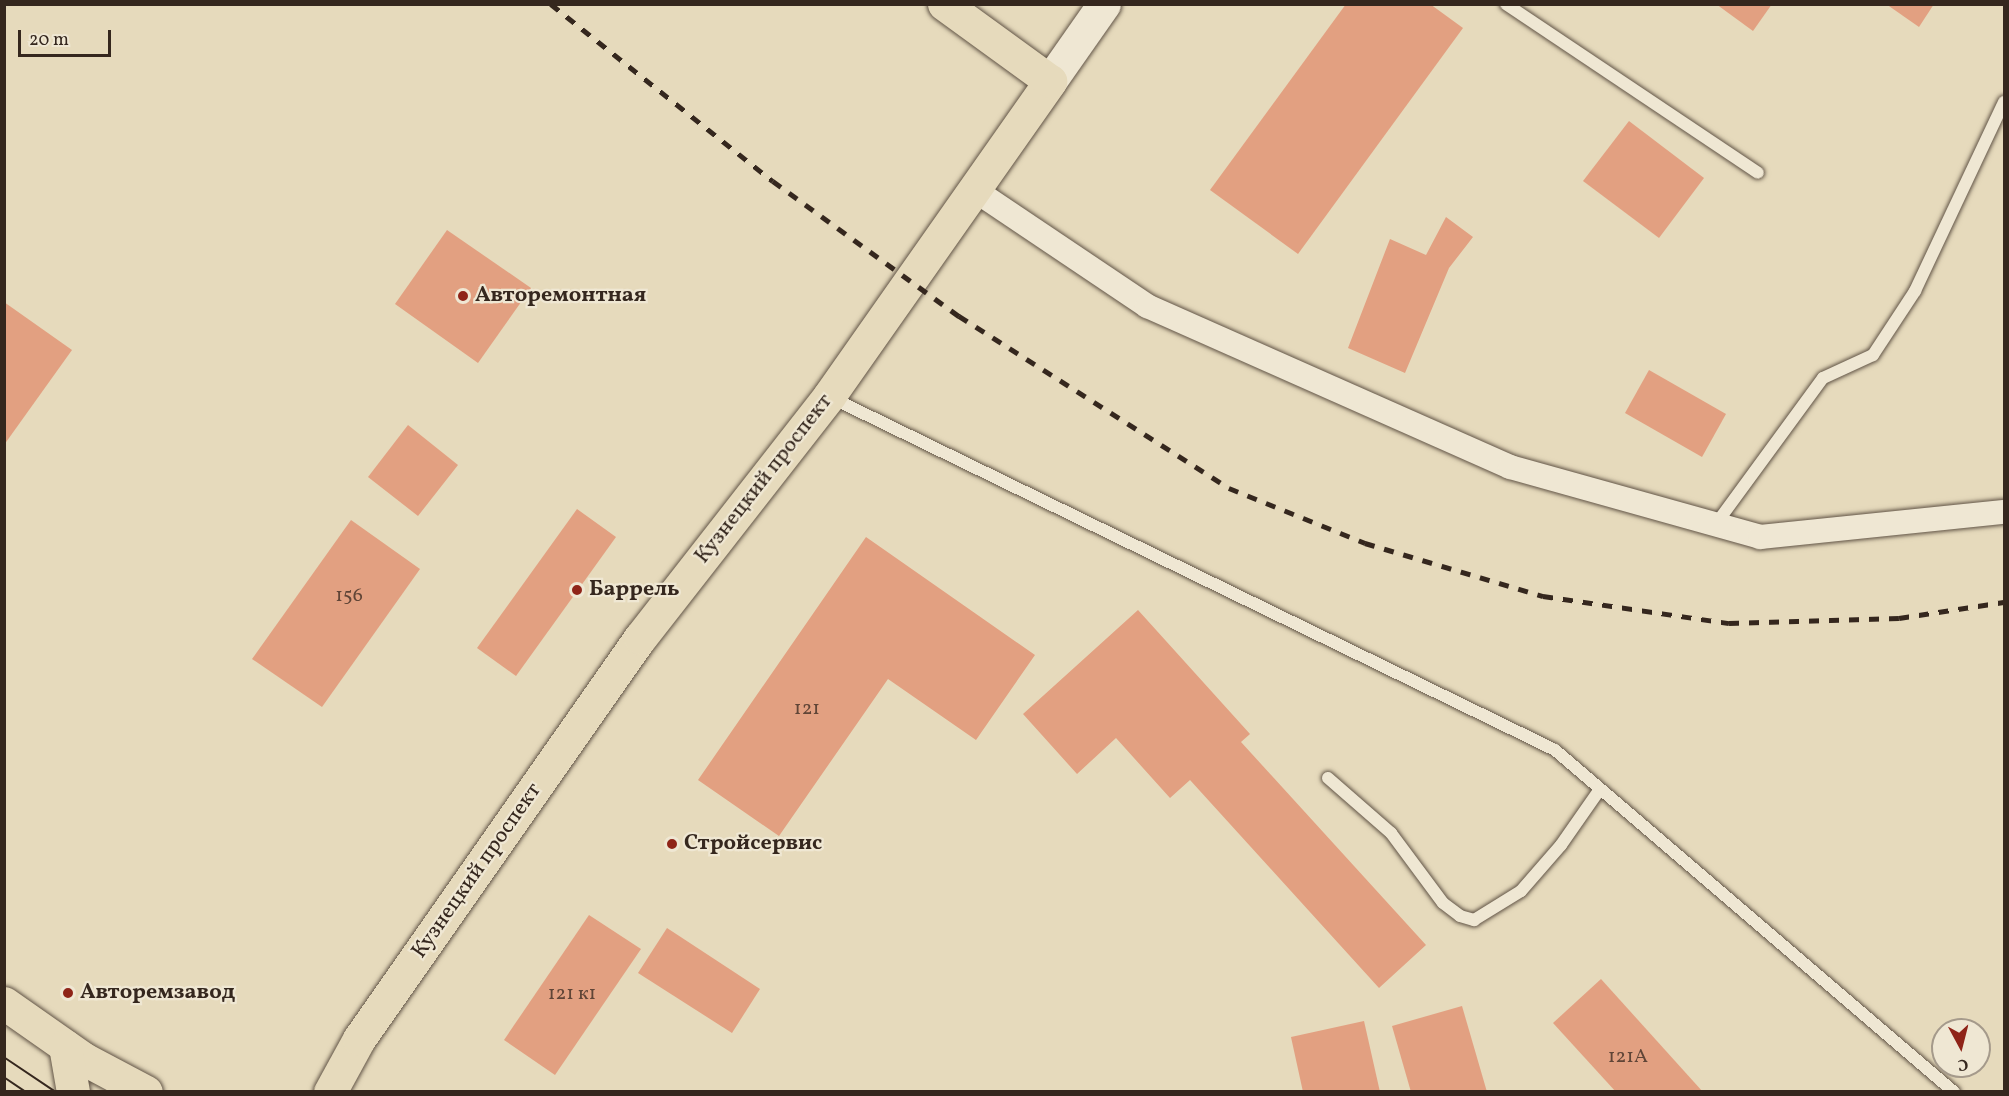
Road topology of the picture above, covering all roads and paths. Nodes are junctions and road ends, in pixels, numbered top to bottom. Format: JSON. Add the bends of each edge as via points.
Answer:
{"nodes":[{"id":1,"x":944,"y":4,"type":"edge"},
{"id":2,"x":1104,"y":4,"type":"edge"},
{"id":3,"x":1506,"y":4,"type":"edge"},
{"id":4,"x":1050,"y":81,"type":"junction"},
{"id":5,"x":2004,"y":102,"type":"edge"},
{"id":6,"x":1758,"y":172,"type":"dead end"},
{"id":7,"x":973,"y":189,"type":"junction"},
{"id":8,"x":829,"y":396,"type":"junction"},
{"id":9,"x":2004,"y":512,"type":"edge"},
{"id":10,"x":1716,"y":524,"type":"junction"},
{"id":11,"x":1328,"y":778,"type":"dead end"},
{"id":12,"x":1600,"y":789,"type":"junction"},
{"id":13,"x":4,"y":1004,"type":"edge"},
{"id":14,"x":359,"y":1040,"type":"junction"},
{"id":15,"x":74,"y":1052,"type":"junction"},
{"id":16,"x":73,"y":1092,"type":"edge"},
{"id":17,"x":116,"y":1092,"type":"edge"},
{"id":18,"x":146,"y":1092,"type":"edge"},
{"id":19,"x":312,"y":1092,"type":"edge"},
{"id":20,"x":330,"y":1092,"type":"edge"},
{"id":21,"x":1954,"y":1092,"type":"edge"}],
"edges":[{"from":1,"to":4,"type":"main road"},
{"from":2,"to":4,"type":"street","name":"Кузнецкий проспект"},
{"from":3,"to":6,"type":"lane"},
{"from":4,"to":7,"type":"main road","name":"Кузнецкий проспект"},
{"from":5,"to":10,"type":"lane","via":[[1915,291],[1873,355],[1823,378]]},
{"from":7,"to":8,"type":"main road","name":"Кузнецкий проспект"},
{"from":7,"to":10,"type":"street","via":[[1147,306],[1510,467]]},
{"from":8,"to":12,"type":"lane","via":[[1555,750]]},
{"from":8,"to":14,"type":"main road","name":"Кузнецкий проспект","via":[[640,638]]},
{"from":9,"to":10,"type":"street","via":[[1760,537]]},
{"from":11,"to":12,"type":"lane","via":[[1391,833],[1443,903],[1460,916],[1474,920],[1521,891],[1561,845]]},
{"from":12,"to":21,"type":"lane"},
{"from":13,"to":15,"type":"main road"},
{"from":14,"to":19,"type":"main road","name":"Кузнецкий проспект"},
{"from":14,"to":20,"type":"main road","name":"Кузнецкий проспект"},
{"from":15,"to":16,"type":"main road"},
{"from":15,"to":17,"type":"main road"},
{"from":15,"to":18,"type":"main road"}]}
